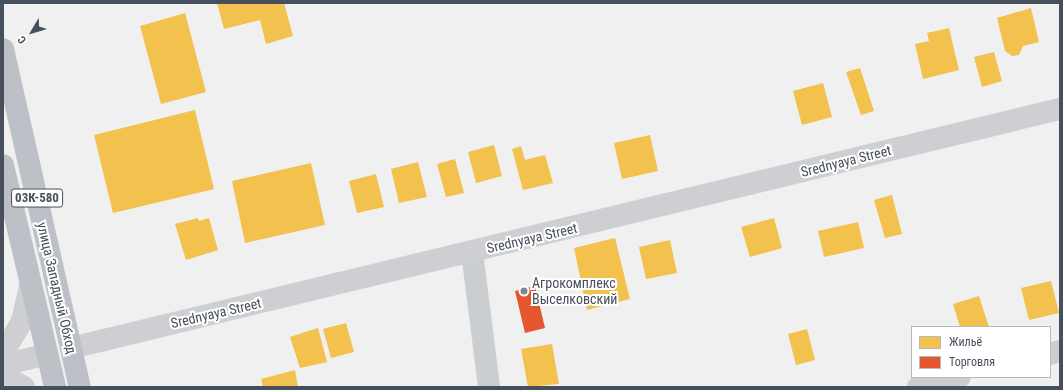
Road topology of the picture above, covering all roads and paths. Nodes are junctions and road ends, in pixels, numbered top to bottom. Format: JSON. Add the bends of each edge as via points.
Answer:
{"nodes":[{"id":1,"x":3,"y":49,"type":"edge"},
{"id":2,"x":1060,"y":110,"type":"edge"},
{"id":3,"x":3,"y":166,"type":"edge"},
{"id":4,"x":472,"y":252,"type":"junction"},
{"id":5,"x":30,"y":285,"type":"junction"},
{"id":6,"x":71,"y":348,"type":"junction"},
{"id":7,"x":3,"y":353,"type":"edge"},
{"id":8,"x":47,"y":354,"type":"junction"},
{"id":9,"x":3,"y":366,"type":"edge"},
{"id":10,"x":3,"y":375,"type":"edge"},
{"id":11,"x":956,"y":378,"type":"edge"},
{"id":12,"x":24,"y":387,"type":"edge"},
{"id":13,"x":54,"y":387,"type":"edge"},
{"id":14,"x":80,"y":387,"type":"edge"},
{"id":15,"x":489,"y":387,"type":"edge"},
{"id":16,"x":918,"y":387,"type":"edge"}],
"edges":[{"from":1,"to":6,"type":"highway","name":"улица Западный Обход","number":"03К-580"},
{"from":2,"to":4,"type":"street","name":"Srednyaya Street"},
{"from":3,"to":5,"type":"highway","name":"улица Западный Обход","number":"03К-580"},
{"from":4,"to":6,"type":"street","name":"Srednyaya Street"},
{"from":4,"to":15,"type":"street"},
{"from":5,"to":7,"type":"street","via":[[22,321]]},
{"from":5,"to":8,"type":"highway","name":"улица Западный Обход","number":"03К-580"},
{"from":6,"to":8,"type":"highway","name":"Srednyaya Street"},
{"from":6,"to":14,"type":"highway","name":"улица Западный Обход","number":"03К-580"},
{"from":8,"to":9,"type":"street","name":"Srednyaya Street"},
{"from":8,"to":13,"type":"highway","name":"улица Западный Обход","number":"03К-580"},
{"from":10,"to":12,"type":"street"},
{"from":11,"to":16,"type":"street"}]}
